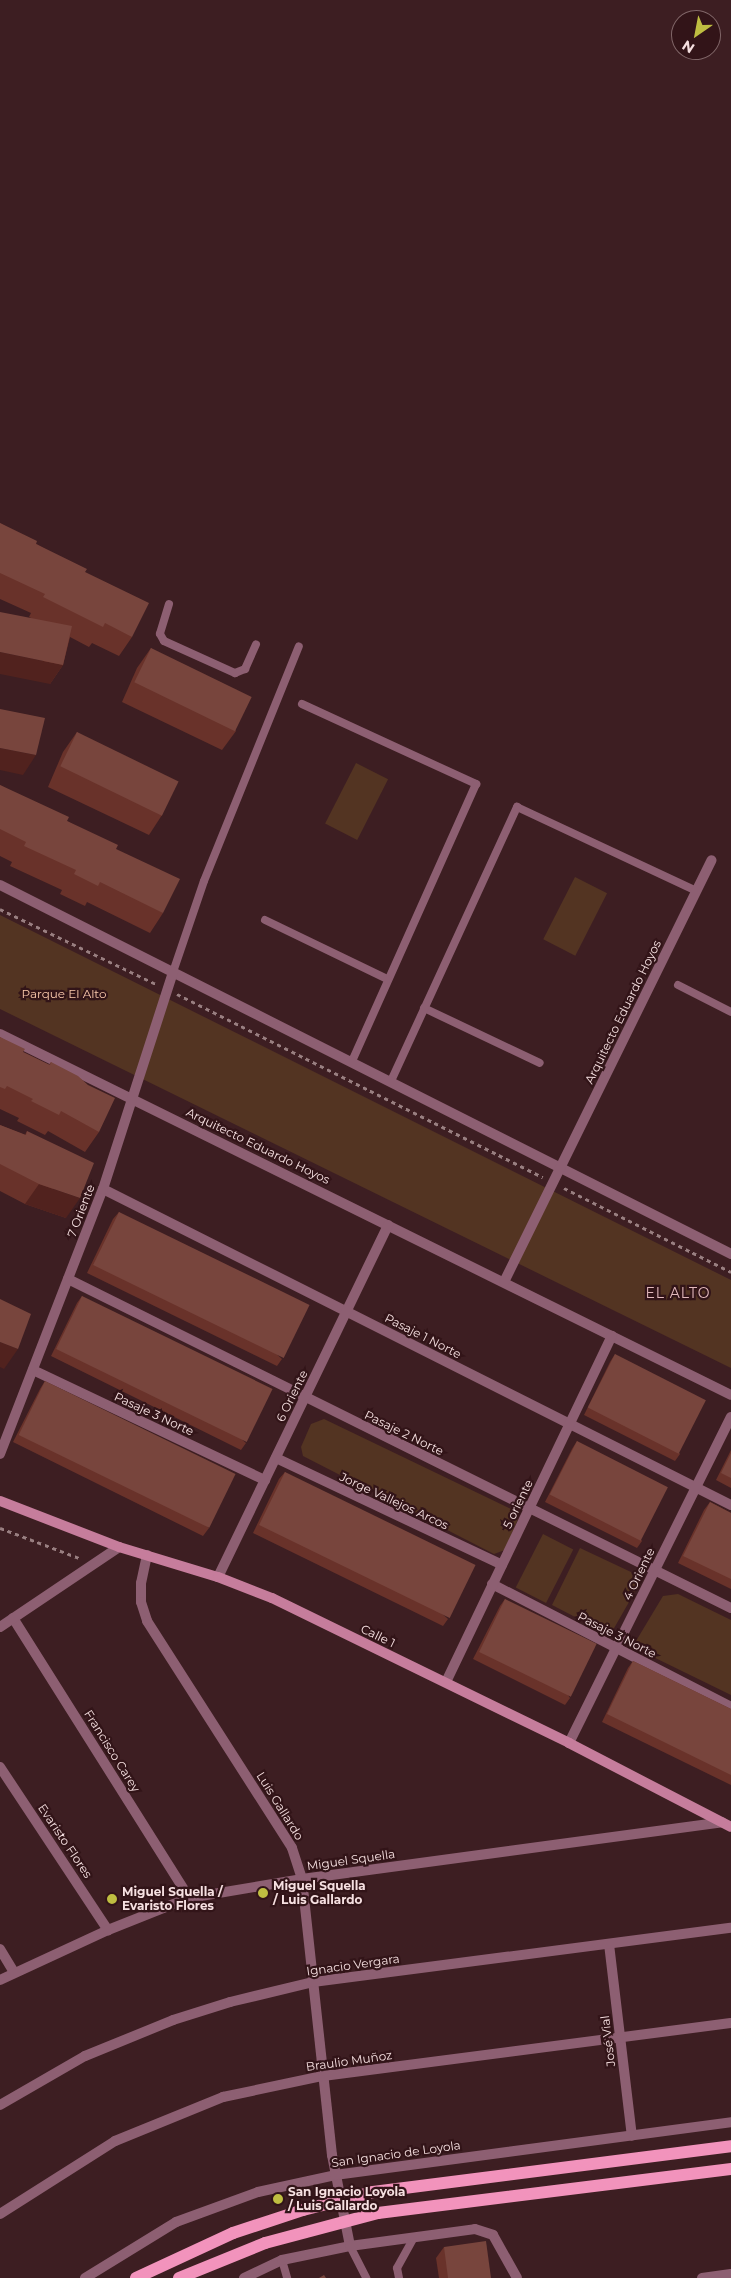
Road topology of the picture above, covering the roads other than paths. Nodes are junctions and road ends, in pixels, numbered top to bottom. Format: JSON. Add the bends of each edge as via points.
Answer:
{"nodes":[{"id":1,"x":168,"y":604,"type":"dead end"},
{"id":2,"x":256,"y":644,"type":"dead end"},
{"id":3,"x":300,"y":646,"type":"dead end"},
{"id":4,"x":302,"y":704,"type":"dead end"},
{"id":5,"x":712,"y":860,"type":"dead end"},
{"id":6,"x":0,"y":885,"type":"edge"},
{"id":7,"x":696,"y":891,"type":"junction"},
{"id":8,"x":266,"y":920,"type":"dead end"},
{"id":9,"x":173,"y":972,"type":"junction"},
{"id":10,"x":387,"y":979,"type":"junction"},
{"id":11,"x":678,"y":985,"type":"dead end"},
{"id":12,"x":424,"y":1008,"type":"junction"},
{"id":13,"x":731,"y":1012,"type":"edge"},
{"id":14,"x":0,"y":1034,"type":"edge"},
{"id":15,"x":352,"y":1061,"type":"junction"},
{"id":16,"x":540,"y":1063,"type":"dead end"},
{"id":17,"x":391,"y":1081,"type":"junction"},
{"id":18,"x":134,"y":1098,"type":"junction"},
{"id":19,"x":561,"y":1167,"type":"junction"},
{"id":20,"x":102,"y":1189,"type":"junction"},
{"id":21,"x":388,"y":1225,"type":"junction"},
{"id":22,"x":730,"y":1250,"type":"edge"},
{"id":23,"x":68,"y":1279,"type":"junction"},
{"id":24,"x":504,"y":1282,"type":"junction"},
{"id":25,"x":346,"y":1311,"type":"junction"},
{"id":26,"x":612,"y":1336,"type":"junction"},
{"id":27,"x":33,"y":1370,"type":"junction"},
{"id":28,"x":731,"y":1395,"type":"edge"},
{"id":29,"x":304,"y":1398,"type":"junction"},
{"id":30,"x":731,"y":1417,"type":"edge"},
{"id":31,"x":570,"y":1424,"type":"junction"},
{"id":32,"x":0,"y":1454,"type":"edge"},
{"id":33,"x":276,"y":1458,"type":"junction"},
{"id":34,"x":265,"y":1480,"type":"junction"},
{"id":35,"x":696,"y":1487,"type":"junction"},
{"id":36,"x":0,"y":1501,"type":"edge"},
{"id":37,"x":731,"y":1505,"type":"edge"},
{"id":38,"x":529,"y":1508,"type":"junction"},
{"id":39,"x":119,"y":1547,"type":"junction"},
{"id":40,"x":147,"y":1555,"type":"junction"},
{"id":41,"x":502,"y":1566,"type":"junction"},
{"id":42,"x":655,"y":1570,"type":"junction"},
{"id":43,"x":218,"y":1577,"type":"junction"},
{"id":44,"x":492,"y":1584,"type":"junction"},
{"id":45,"x":731,"y":1608,"type":"edge"},
{"id":46,"x":13,"y":1618,"type":"junction"},
{"id":47,"x":0,"y":1627,"type":"edge"},
{"id":48,"x":616,"y":1649,"type":"junction"},
{"id":49,"x":446,"y":1682,"type":"junction"},
{"id":50,"x":731,"y":1707,"type":"edge"},
{"id":51,"x":569,"y":1743,"type":"junction"},
{"id":52,"x":0,"y":1767,"type":"edge"},
{"id":53,"x":726,"y":1824,"type":"edge"},
{"id":54,"x":302,"y":1879,"type":"junction"},
{"id":55,"x":189,"y":1898,"type":"junction"},
{"id":56,"x":731,"y":1928,"type":"edge"},
{"id":57,"x":108,"y":1930,"type":"junction"},
{"id":58,"x":609,"y":1944,"type":"junction"},
{"id":59,"x":0,"y":1949,"type":"edge"},
{"id":60,"x":14,"y":1972,"type":"junction"},
{"id":61,"x":0,"y":1980,"type":"edge"},
{"id":62,"x":313,"y":1982,"type":"junction"},
{"id":63,"x":731,"y":2023,"type":"edge"},
{"id":64,"x":620,"y":2038,"type":"junction"},
{"id":65,"x":323,"y":2076,"type":"junction"},
{"id":66,"x":0,"y":2105,"type":"edge"},
{"id":67,"x":731,"y":2122,"type":"edge"},
{"id":68,"x":632,"y":2136,"type":"junction"},
{"id":69,"x":731,"y":2146,"type":"edge"},
{"id":70,"x":731,"y":2169,"type":"edge"},
{"id":71,"x":335,"y":2175,"type":"junction"},
{"id":72,"x":339,"y":2200,"type":"junction"},
{"id":73,"x":0,"y":2214,"type":"edge"},
{"id":74,"x":344,"y":2220,"type":"junction"},
{"id":75,"x":413,"y":2239,"type":"junction"},
{"id":76,"x":350,"y":2246,"type":"junction"},
{"id":77,"x":282,"y":2260,"type":"junction"},
{"id":78,"x":731,"y":2274,"type":"edge"},
{"id":79,"x":85,"y":2278,"type":"edge"},
{"id":80,"x":136,"y":2278,"type":"edge"},
{"id":81,"x":179,"y":2278,"type":"edge"},
{"id":82,"x":244,"y":2278,"type":"edge"},
{"id":83,"x":287,"y":2278,"type":"edge"},
{"id":84,"x":366,"y":2278,"type":"edge"},
{"id":85,"x":399,"y":2278,"type":"edge"},
{"id":86,"x":517,"y":2278,"type":"edge"},
{"id":87,"x":702,"y":2278,"type":"edge"}],
"edges":[{"from":1,"to":2,"type":"lane","via":[[160,634],[164,641],[235,672],[245,669]]},
{"from":3,"to":9,"type":"lane","via":[[204,881]]},
{"from":4,"to":10,"type":"lane","via":[[476,784]]},
{"from":5,"to":7,"type":"street","name":"Arquitecto Eduardo Hoyos"},
{"from":6,"to":9,"type":"street"},
{"from":7,"to":12,"type":"lane","via":[[517,807]]},
{"from":7,"to":19,"type":"street","name":"Arquitecto Eduardo Hoyos"},
{"from":8,"to":10,"type":"lane"},
{"from":9,"to":15,"type":"street"},
{"from":9,"to":18,"type":"street","name":"7 Oriente"},
{"from":10,"to":15,"type":"lane"},
{"from":11,"to":13,"type":"lane"},
{"from":12,"to":16,"type":"lane"},
{"from":12,"to":17,"type":"lane"},
{"from":14,"to":18,"type":"street","name":"Arquitecto Eduardo Hoyos"},
{"from":15,"to":17,"type":"street"},
{"from":17,"to":19,"type":"street"},
{"from":18,"to":20,"type":"street","name":"7 Oriente"},
{"from":18,"to":21,"type":"street","name":"Arquitecto Eduardo Hoyos"},
{"from":19,"to":22,"type":"street"},
{"from":19,"to":24,"type":"street","name":"Arquitecto Eduardo Hoyos"},
{"from":20,"to":23,"type":"street","name":"7 Oriente"},
{"from":20,"to":25,"type":"street","name":"Pasaje 1 Norte"},
{"from":21,"to":24,"type":"street","name":"Arquitecto Eduardo Hoyos"},
{"from":21,"to":25,"type":"street","name":"6 Oriente"},
{"from":23,"to":27,"type":"street","name":"7 Oriente"},
{"from":23,"to":29,"type":"street","name":"Pasaje 2 Norte"},
{"from":24,"to":26,"type":"street","name":"Arquitecto Eduardo Hoyos"},
{"from":25,"to":29,"type":"street","name":"6 Oriente"},
{"from":25,"to":31,"type":"street","name":"Pasaje 1 Norte"},
{"from":26,"to":28,"type":"street","name":"Arquitecto Eduardo Hoyos"},
{"from":26,"to":31,"type":"street","name":"5 oriente"},
{"from":27,"to":32,"type":"street","name":"7 Oriente"},
{"from":27,"to":34,"type":"street","name":"Pasaje 3 Norte"},
{"from":29,"to":33,"type":"street","name":"6 Oriente"},
{"from":29,"to":38,"type":"street","name":"Pasaje 2 Norte"},
{"from":30,"to":35,"type":"street","name":"4 Oriente"},
{"from":31,"to":35,"type":"street","name":"Pasaje 1 Norte"},
{"from":31,"to":38,"type":"street","name":"5 oriente"},
{"from":33,"to":34,"type":"street","name":"6 Oriente"},
{"from":33,"to":41,"type":"street","name":"Jorge Vallejos Arcos"},
{"from":34,"to":43,"type":"street","name":"6 Oriente"},
{"from":35,"to":37,"type":"street","name":"Pasaje 1 Norte"},
{"from":35,"to":42,"type":"street","name":"4 Oriente"},
{"from":36,"to":39,"type":"street","name":"Calle 1"},
{"from":38,"to":41,"type":"street","name":"5 oriente"},
{"from":38,"to":42,"type":"street","name":"Pasaje 2 Norte"},
{"from":39,"to":40,"type":"street","name":"Calle 1"},
{"from":39,"to":46,"type":"street"},
{"from":40,"to":43,"type":"street","name":"Calle 1"},
{"from":40,"to":54,"type":"street","name":"Luis Gallardo","via":[[141,1583],[141,1602],[147,1621],[292,1848]]},
{"from":41,"to":44,"type":"street","name":"5 oriente"},
{"from":42,"to":45,"type":"street","name":"Pasaje 2 Norte"},
{"from":42,"to":48,"type":"street","name":"4 Oriente"},
{"from":43,"to":49,"type":"street","name":"Calle 1","via":[[272,1598]]},
{"from":44,"to":48,"type":"street","name":"Pasaje 3 Norte"},
{"from":44,"to":49,"type":"street","name":"5 oriente"},
{"from":46,"to":47,"type":"street"},
{"from":46,"to":55,"type":"street","name":"Francisco Carey"},
{"from":48,"to":50,"type":"street","name":"Pasaje 3 Norte"},
{"from":48,"to":51,"type":"street","name":"4 Oriente"},
{"from":49,"to":51,"type":"street","name":"Calle 1"},
{"from":51,"to":53,"type":"street","name":"Calle 1"},
{"from":52,"to":57,"type":"street","name":"Evaristo Flores"},
{"from":53,"to":54,"type":"street","name":"Miguel Squella"},
{"from":54,"to":55,"type":"street","name":"Miguel Squella"},
{"from":54,"to":62,"type":"street","name":"Luis Gallardo"},
{"from":55,"to":57,"type":"street","name":"Miguel Squella"},
{"from":56,"to":58,"type":"street","name":"Ignacio Vergara"},
{"from":57,"to":60,"type":"street","name":"Miguel Squella"},
{"from":58,"to":62,"type":"street","name":"Ignacio Vergara"},
{"from":58,"to":64,"type":"street","name":"José Vial"},
{"from":59,"to":60,"type":"street"},
{"from":60,"to":61,"type":"street","name":"Miguel Squella"},
{"from":62,"to":65,"type":"street","name":"Luis Gallardo"},
{"from":62,"to":66,"type":"street","name":"Ignacio Vergara","via":[[230,2002],[127,2038],[48,2076]]},
{"from":63,"to":64,"type":"street","name":"Braulio Muñoz"},
{"from":64,"to":65,"type":"street","name":"Braulio Muñoz"},
{"from":64,"to":68,"type":"street","name":"José Vial"},
{"from":65,"to":71,"type":"street","name":"Luis Gallardo"},
{"from":65,"to":73,"type":"street","name":"Braulio Muñoz","via":[[223,2097],[115,2141]]},
{"from":67,"to":68,"type":"street","name":"San Ignacio de Loyola"},
{"from":68,"to":71,"type":"street","name":"San Ignacio de Loyola"},
{"from":69,"to":72,"type":"main road","via":[[373,2192]]},
{"from":70,"to":74,"type":"main road"},
{"from":71,"to":72,"type":"street","name":"Luis Gallardo"},
{"from":71,"to":79,"type":"street","name":"San Ignacio de Loyola","via":[[258,2192],[176,2222]]},
{"from":72,"to":74,"type":"street","name":"Luis Gallardo"},
{"from":72,"to":80,"type":"main road","via":[[233,2233]]},
{"from":74,"to":76,"type":"street","name":"Luis Gallardo"},
{"from":74,"to":81,"type":"main road","via":[[265,2243]]},
{"from":75,"to":76,"type":"street"},
{"from":75,"to":85,"type":"lane","via":[[396,2268]]},
{"from":75,"to":86,"type":"street","via":[[475,2229],[489,2232]]},
{"from":76,"to":77,"type":"street"},
{"from":76,"to":84,"type":"lane"},
{"from":77,"to":82,"type":"street"},
{"from":77,"to":83,"type":"lane"},
{"from":78,"to":87,"type":"street"}]}
